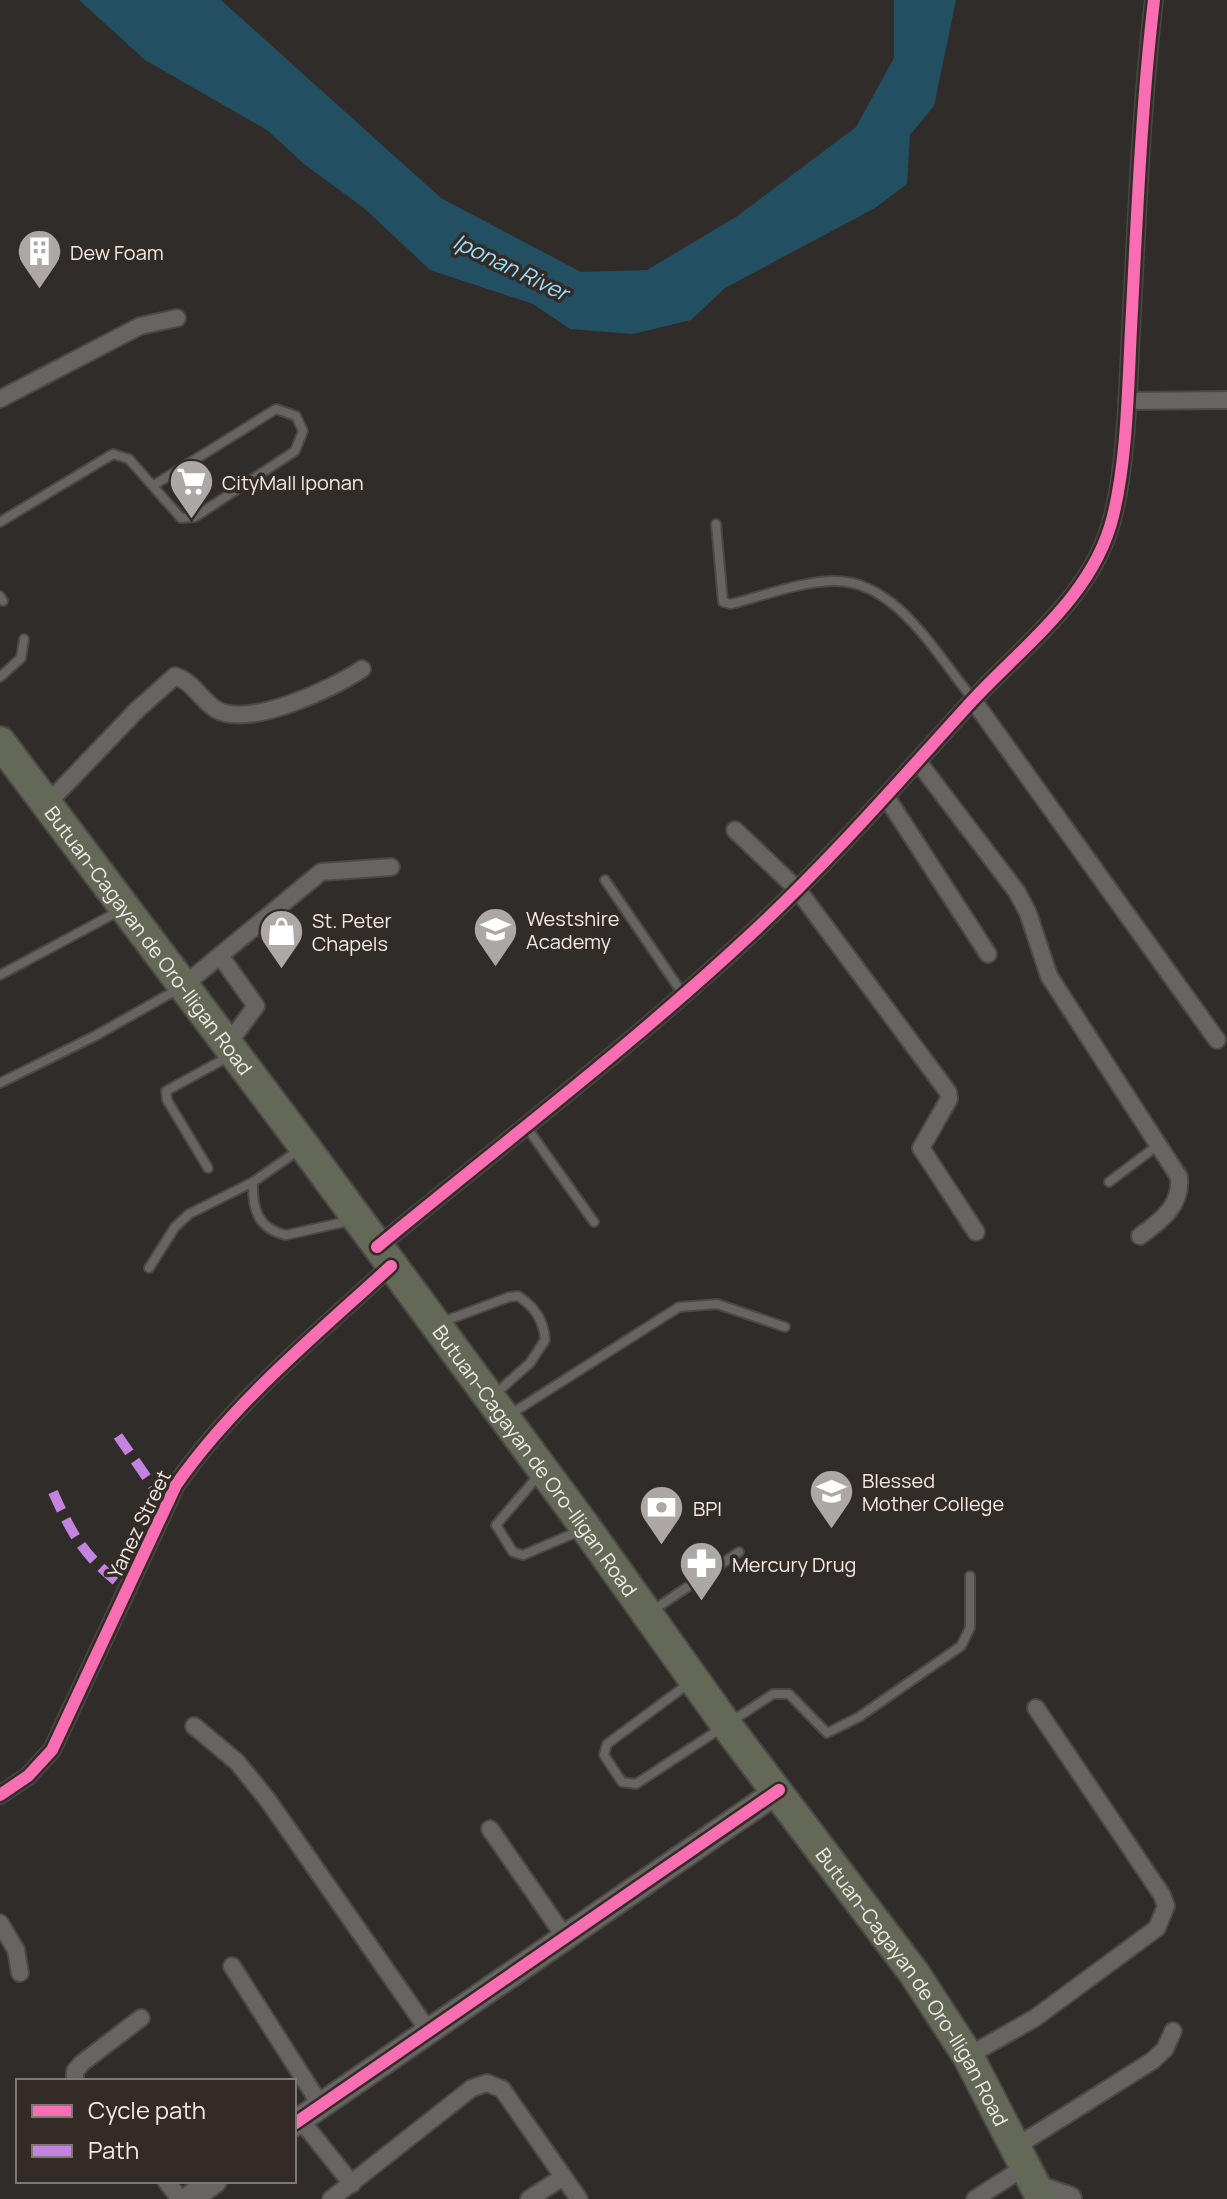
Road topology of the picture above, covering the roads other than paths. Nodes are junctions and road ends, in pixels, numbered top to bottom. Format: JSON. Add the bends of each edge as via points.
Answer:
{"nodes":[{"id":1,"x":1154,"y":0,"type":"edge"},
{"id":2,"x":177,"y":318,"type":"dead end"},
{"id":3,"x":0,"y":399,"type":"edge"},
{"id":4,"x":1227,"y":400,"type":"edge"},
{"id":5,"x":1127,"y":401,"type":"junction"},
{"id":6,"x":154,"y":485,"type":"junction"},
{"id":7,"x":0,"y":522,"type":"edge"},
{"id":8,"x":716,"y":524,"type":"dead end"},
{"id":9,"x":24,"y":639,"type":"dead end"},
{"id":10,"x":362,"y":669,"type":"dead end"},
{"id":11,"x":0,"y":677,"type":"edge"},
{"id":12,"x":973,"y":700,"type":"junction"},
{"id":13,"x":0,"y":742,"type":"edge"},
{"id":14,"x":919,"y":763,"type":"junction"},
{"id":15,"x":887,"y":798,"type":"junction"},
{"id":16,"x":46,"y":805,"type":"junction"},
{"id":17,"x":735,"y":830,"type":"dead end"},
{"id":18,"x":391,"y":867,"type":"dead end"},
{"id":19,"x":605,"y":880,"type":"dead end"},
{"id":20,"x":798,"y":890,"type":"junction"},
{"id":21,"x":125,"y":908,"type":"junction"},
{"id":22,"x":988,"y":954,"type":"dead end"},
{"id":23,"x":221,"y":957,"type":"junction"},
{"id":24,"x":0,"y":975,"type":"edge"},
{"id":25,"x":183,"y":986,"type":"junction"},
{"id":26,"x":683,"y":994,"type":"junction"},
{"id":27,"x":1217,"y":1040,"type":"dead end"},
{"id":28,"x":230,"y":1050,"type":"junction"},
{"id":29,"x":0,"y":1083,"type":"edge"},
{"id":30,"x":524,"y":1125,"type":"junction"},
{"id":31,"x":1158,"y":1145,"type":"junction"},
{"id":32,"x":304,"y":1146,"type":"junction"},
{"id":33,"x":208,"y":1168,"type":"dead end"},
{"id":34,"x":253,"y":1182,"type":"junction"},
{"id":35,"x":1109,"y":1182,"type":"dead end"},
{"id":36,"x":355,"y":1219,"type":"junction"},
{"id":37,"x":594,"y":1222,"type":"dead end"},
{"id":38,"x":976,"y":1232,"type":"dead end"},
{"id":39,"x":1140,"y":1236,"type":"dead end"},
{"id":40,"x":384,"y":1256,"type":"junction"},
{"id":41,"x":149,"y":1268,"type":"dead end"},
{"id":42,"x":435,"y":1325,"type":"junction"},
{"id":43,"x":785,"y":1327,"type":"dead end"},
{"id":44,"x":498,"y":1408,"type":"junction"},
{"id":45,"x":544,"y":1470,"type":"junction"},
{"id":46,"x":586,"y":1528,"type":"junction"},
{"id":47,"x":739,"y":1552,"type":"dead end"},
{"id":48,"x":970,"y":1576,"type":"dead end"},
{"id":49,"x":648,"y":1613,"type":"junction"},
{"id":50,"x":694,"y":1680,"type":"junction"},
{"id":51,"x":1036,"y":1708,"type":"dead end"},
{"id":52,"x":194,"y":1726,"type":"dead end"},
{"id":53,"x":727,"y":1726,"type":"junction"},
{"id":54,"x":779,"y":1790,"type":"junction"},
{"id":55,"x":0,"y":1795,"type":"edge"},
{"id":56,"x":490,"y":1829,"type":"dead end"},
{"id":57,"x":0,"y":1923,"type":"edge"},
{"id":58,"x":565,"y":1937,"type":"junction"},
{"id":59,"x":232,"y":1966,"type":"dead end"},
{"id":60,"x":20,"y":1973,"type":"dead end"},
{"id":61,"x":141,"y":2018,"type":"dead end"},
{"id":62,"x":428,"y":2030,"type":"junction"},
{"id":63,"x":1173,"y":2031,"type":"dead end"},
{"id":64,"x":968,"y":2056,"type":"junction"},
{"id":65,"x":75,"y":2079,"type":"edge"},
{"id":66,"x":320,"y":2104,"type":"junction"},
{"id":67,"x":297,"y":2122,"type":"edge"},
{"id":68,"x":1030,"y":2175,"type":"edge"},
{"id":69,"x":563,"y":2177,"type":"junction"},
{"id":70,"x":168,"y":2183,"type":"edge"},
{"id":71,"x":211,"y":2183,"type":"edge"},
{"id":72,"x":352,"y":2184,"type":"junction"},
{"id":73,"x":180,"y":2199,"type":"edge"},
{"id":74,"x":189,"y":2199,"type":"edge"},
{"id":75,"x":331,"y":2199,"type":"edge"},
{"id":76,"x":529,"y":2199,"type":"edge"},
{"id":77,"x":579,"y":2199,"type":"edge"},
{"id":78,"x":975,"y":2199,"type":"edge"},
{"id":79,"x":1069,"y":2199,"type":"edge"}],
"edges":[{"from":1,"to":5,"type":"street","name":"Yanez Street"},
{"from":2,"to":3,"type":"street","via":[[140,326]]},
{"from":4,"to":5,"type":"street"},
{"from":5,"to":12,"type":"street","name":"Yanez Street","via":[[1113,515],[1100,553],[1076,593]]},
{"from":6,"to":6,"type":"lane","via":[[181,518],[195,517],[295,451],[303,431],[296,416],[276,409]]},
{"from":6,"to":7,"type":"lane","via":[[129,459],[113,454]]},
{"from":8,"to":12,"type":"lane","via":[[723,602],[834,581],[862,585],[887,597],[910,620]]},
{"from":9,"to":11,"type":"lane","via":[[21,658]]},
{"from":10,"to":16,"type":"street","via":[[308,699],[235,714],[220,711],[187,680],[175,676]]},
{"from":12,"to":14,"type":"street","name":"Yanez Street"},
{"from":12,"to":27,"type":"street"},
{"from":13,"to":16,"type":"highway","name":"Butuan-Cagayan de Oro-Iligan Road"},
{"from":14,"to":15,"type":"street","name":"Yanez Street"},
{"from":14,"to":31,"type":"street","via":[[1017,892],[1049,976]]},
{"from":15,"to":20,"type":"street","name":"Yanez Street"},
{"from":15,"to":22,"type":"street"},
{"from":16,"to":21,"type":"highway","name":"Butuan-Cagayan de Oro-Iligan Road"},
{"from":17,"to":20,"type":"street"},
{"from":18,"to":23,"type":"street","via":[[321,872]]},
{"from":19,"to":26,"type":"lane"},
{"from":20,"to":26,"type":"street","name":"Yanez Street"},
{"from":20,"to":38,"type":"street","via":[[948,1092],[921,1148]]},
{"from":21,"to":24,"type":"lane"},
{"from":21,"to":25,"type":"highway","name":"Butuan-Cagayan de Oro-Iligan Road"},
{"from":23,"to":25,"type":"street"},
{"from":23,"to":28,"type":"street","via":[[256,1006]]},
{"from":25,"to":28,"type":"highway","name":"Butuan-Cagayan de Oro-Iligan Road"},
{"from":25,"to":29,"type":"lane"},
{"from":26,"to":30,"type":"street","name":"Yanez Street"},
{"from":28,"to":32,"type":"highway","name":"Butuan-Cagayan de Oro-Iligan Road"},
{"from":28,"to":33,"type":"lane","via":[[166,1091]]},
{"from":30,"to":37,"type":"lane"},
{"from":30,"to":40,"type":"street","name":"Yanez Street"},
{"from":31,"to":35,"type":"lane"},
{"from":31,"to":39,"type":"street","via":[[1179,1177],[1180,1191],[1164,1219]]},
{"from":32,"to":34,"type":"lane"},
{"from":32,"to":36,"type":"highway","name":"Butuan-Cagayan de Oro-Iligan Road"},
{"from":34,"to":36,"type":"lane","via":[[256,1214],[279,1234]]},
{"from":34,"to":41,"type":"lane","via":[[189,1214]]},
{"from":36,"to":40,"type":"highway","name":"Butuan-Cagayan de Oro-Iligan Road"},
{"from":40,"to":42,"type":"highway","name":"Butuan-Cagayan de Oro-Iligan Road"},
{"from":40,"to":55,"type":"street","name":"Yanez Street","via":[[198,1454],[176,1485],[52,1750]]},
{"from":42,"to":44,"type":"highway","name":"Butuan-Cagayan de Oro-Iligan Road"},
{"from":42,"to":44,"type":"lane","via":[[509,1297],[518,1296],[531,1305],[545,1340]]},
{"from":43,"to":44,"type":"lane","via":[[717,1304],[679,1307]]},
{"from":44,"to":45,"type":"highway","name":"Butuan-Cagayan de Oro-Iligan Road"},
{"from":45,"to":46,"type":"highway","name":"Butuan-Cagayan de Oro-Iligan Road"},
{"from":45,"to":46,"type":"lane","via":[[496,1525],[513,1552],[523,1555]]},
{"from":46,"to":49,"type":"highway","name":"Butuan-Cagayan de Oro-Iligan Road"},
{"from":47,"to":49,"type":"lane"},
{"from":48,"to":53,"type":"lane","via":[[970,1628],[961,1646],[859,1717],[827,1733],[782,1693]]},
{"from":49,"to":50,"type":"highway","name":"Butuan-Cagayan de Oro-Iligan Road"},
{"from":50,"to":53,"type":"highway","name":"Butuan-Cagayan de Oro-Iligan Road"},
{"from":50,"to":53,"type":"lane","via":[[607,1744],[604,1755],[622,1782],[636,1784]]},
{"from":51,"to":64,"type":"street","via":[[1162,1895],[1164,1917],[1133,1948],[1035,2018]]},
{"from":52,"to":62,"type":"street","via":[[237,1762],[267,1799]]},
{"from":53,"to":54,"type":"highway","name":"Butuan-Cagayan de Oro-Iligan Road"},
{"from":54,"to":58,"type":"street"},
{"from":54,"to":64,"type":"highway","name":"Butuan-Cagayan de Oro-Iligan Road","via":[[914,1973]]},
{"from":56,"to":58,"type":"street"},
{"from":57,"to":60,"type":"street","via":[[16,1950]]},
{"from":58,"to":62,"type":"street"},
{"from":59,"to":66,"type":"street"},
{"from":61,"to":65,"type":"street","via":[[82,2063]]},
{"from":62,"to":66,"type":"street"},
{"from":63,"to":68,"type":"street","via":[[1165,2049]]},
{"from":64,"to":68,"type":"highway","name":"Butuan-Cagayan de Oro-Iligan Road"},
{"from":66,"to":67,"type":"street"},
{"from":67,"to":72,"type":"street"},
{"from":68,"to":78,"type":"street"},
{"from":68,"to":79,"type":"street"},
{"from":69,"to":72,"type":"street","via":[[502,2089],[487,2083],[472,2088]]},
{"from":69,"to":76,"type":"street"},
{"from":69,"to":77,"type":"street"},
{"from":70,"to":73,"type":"street"},
{"from":71,"to":74,"type":"street"},
{"from":72,"to":75,"type":"street"}]}
